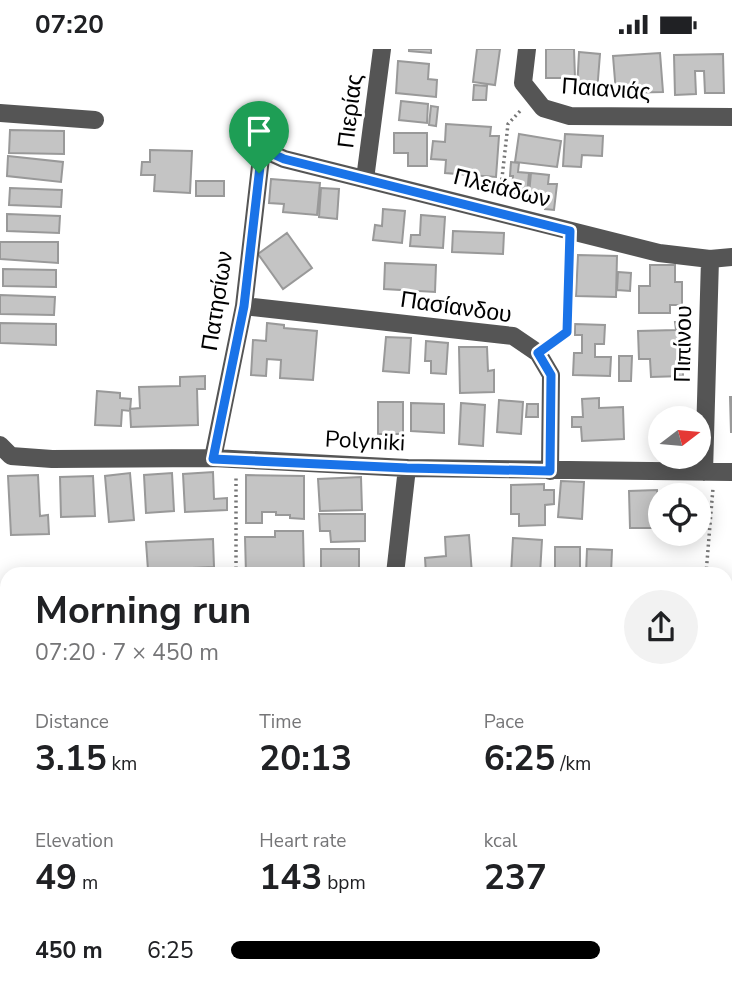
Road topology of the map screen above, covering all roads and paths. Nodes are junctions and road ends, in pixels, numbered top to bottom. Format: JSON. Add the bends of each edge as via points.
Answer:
{"nodes":[{"id":1,"x":382,"y":49,"type":"edge"},
{"id":2,"x":527,"y":49,"type":"edge"},
{"id":3,"x":533,"y":96,"type":"junction"},
{"id":4,"x":0,"y":113,"type":"edge"},
{"id":5,"x":732,"y":117,"type":"edge"},
{"id":6,"x":95,"y":120,"type":"dead end"},
{"id":7,"x":262,"y":149,"type":"joint"},
{"id":8,"x":365,"y":179,"type":"junction"},
{"id":9,"x":498,"y":212,"type":"junction"},
{"id":10,"x":570,"y":231,"type":"junction"},
{"id":11,"x":732,"y":257,"type":"edge"},
{"id":12,"x":710,"y":259,"type":"junction"},
{"id":13,"x":244,"y":306,"type":"junction"},
{"id":14,"x":538,"y":353,"type":"junction"},
{"id":15,"x":0,"y":445,"type":"edge"},
{"id":16,"x":213,"y":459,"type":"junction"},
{"id":17,"x":236,"y":460,"type":"junction"},
{"id":18,"x":407,"y":468,"type":"junction"},
{"id":19,"x":550,"y":471,"type":"junction"},
{"id":20,"x":717,"y":472,"type":"edge"},
{"id":21,"x":236,"y":567,"type":"edge"},
{"id":22,"x":396,"y":567,"type":"edge"},
{"id":23,"x":707,"y":567,"type":"edge"}],
"edges":[{"from":1,"to":8,"type":"street","name":"Πιερίας"},
{"from":2,"to":3,"type":"street","name":"Παιανιάς","via":[[523,83]]},
{"from":3,"to":5,"type":"street","name":"Παιανιάς","via":[[543,108],[570,116]]},
{"from":3,"to":9,"type":"path","via":[[508,124]]},
{"from":4,"to":6,"type":"street"},
{"from":7,"to":8,"type":"street","name":"Πλειάδων"},
{"from":7,"to":13,"type":"street","name":"Πατησίων"},
{"from":8,"to":9,"type":"street","name":"Πλειάδων"},
{"from":9,"to":10,"type":"street","name":"Πλειάδων"},
{"from":10,"to":12,"type":"street","name":"Πλειάδων","via":[[659,253]]},
{"from":10,"to":14,"type":"path","via":[[567,332]]},
{"from":11,"to":12,"type":"street","name":"Πλειάδων"},
{"from":12,"to":20,"type":"street","name":"Πιπίνου"},
{"from":13,"to":14,"type":"street","name":"Πασίανδου","via":[[513,336]]},
{"from":13,"to":16,"type":"street","name":"Πατησίων"},
{"from":14,"to":19,"type":"street","via":[[551,375]]},
{"from":15,"to":16,"type":"street","name":"Polyniki","via":[[10,456],[52,459]]},
{"from":16,"to":17,"type":"street","name":"Polyniki"},
{"from":17,"to":18,"type":"street","name":"Polyniki"},
{"from":17,"to":21,"type":"path"},
{"from":18,"to":19,"type":"street","name":"Polyniki"},
{"from":18,"to":22,"type":"street"},
{"from":19,"to":20,"type":"street","name":"Polyniki"},
{"from":20,"to":23,"type":"path"}]}
